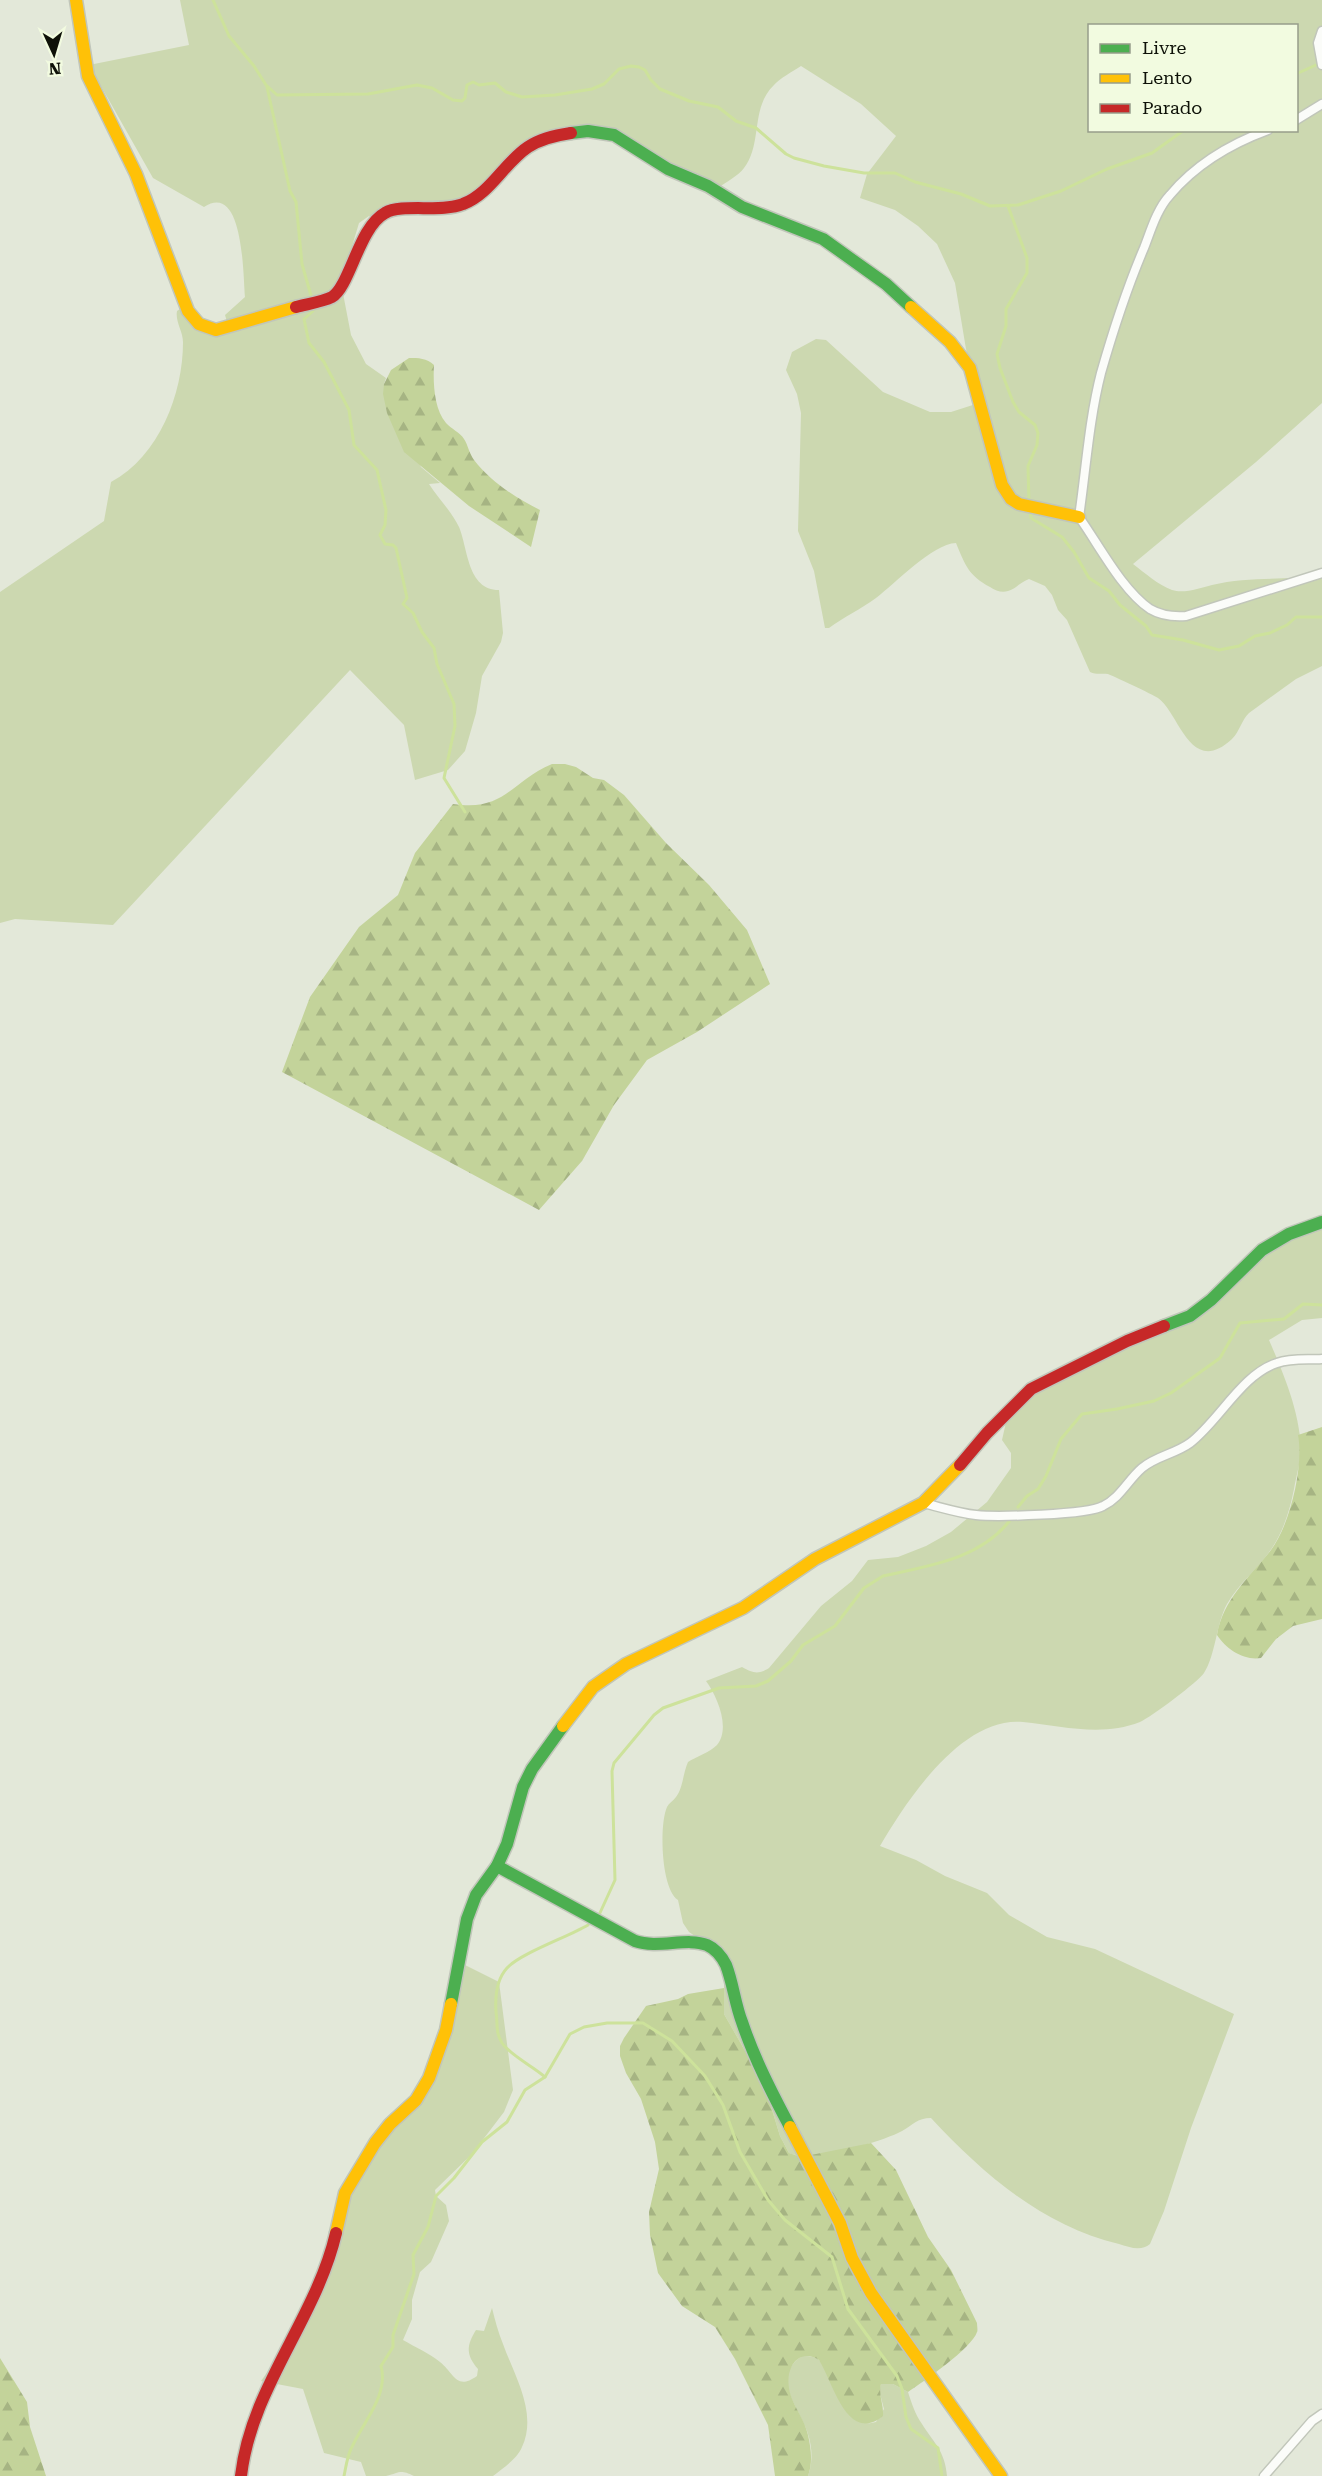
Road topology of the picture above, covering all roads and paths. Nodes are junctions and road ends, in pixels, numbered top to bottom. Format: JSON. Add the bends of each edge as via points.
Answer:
{"nodes":[{"id":1,"x":76,"y":0,"type":"edge"},
{"id":2,"x":1322,"y":31,"type":"edge"},
{"id":3,"x":1322,"y":65,"type":"edge"},
{"id":4,"x":1322,"y":104,"type":"edge"},
{"id":5,"x":1298,"y":119,"type":"edge"},
{"id":6,"x":1262,"y":132,"type":"edge"},
{"id":7,"x":1079,"y":517,"type":"junction"},
{"id":8,"x":1322,"y":573,"type":"edge"},
{"id":9,"x":1322,"y":1221,"type":"edge"},
{"id":10,"x":1322,"y":1359,"type":"edge"},
{"id":11,"x":923,"y":1503,"type":"junction"},
{"id":12,"x":497,"y":1866,"type":"junction"},
{"id":13,"x":1322,"y":2414,"type":"edge"},
{"id":14,"x":242,"y":2476,"type":"edge"},
{"id":15,"x":1001,"y":2476,"type":"edge"},
{"id":16,"x":1264,"y":2476,"type":"edge"}],
"edges":[{"from":1,"to":7,"type":"street","via":[[93,89],[136,174],[188,311],[208,328],[234,326],[331,297],[338,291],[361,243],[386,212],[456,207],[487,188],[528,147],[563,134],[588,131],[614,135],[668,169],[708,186],[742,207],[823,239],[886,284],[965,359],[1007,494],[1013,501]]},
{"from":2,"to":3,"type":"street","via":[[1318,43]]},
{"from":4,"to":5,"type":"street"},
{"from":6,"to":7,"type":"street","via":[[1215,155],[1185,179],[1160,210],[1131,279],[1101,373]]},
{"from":7,"to":8,"type":"street","via":[[1124,582],[1149,608],[1173,617]]},
{"from":9,"to":11,"type":"street","via":[[1262,1250],[1190,1316],[1127,1341],[1031,1389]]},
{"from":10,"to":11,"type":"street","via":[[1292,1360],[1266,1367],[1191,1443],[1152,1461],[1103,1507],[988,1516]]},
{"from":11,"to":12,"type":"street","via":[[814,1559],[768,1593],[626,1664],[593,1687],[532,1769]]},
{"from":12,"to":14,"type":"street","via":[[476,1895],[467,1919],[438,2057],[416,2100],[375,2143],[345,2193],[320,2282],[254,2418],[244,2450]]},
{"from":12,"to":15,"type":"street","via":[[636,1941],[647,1945],[699,1943],[720,1955],[742,2023],[768,2083],[840,2223],[852,2258],[871,2293]]},
{"from":13,"to":16,"type":"street"}]}
